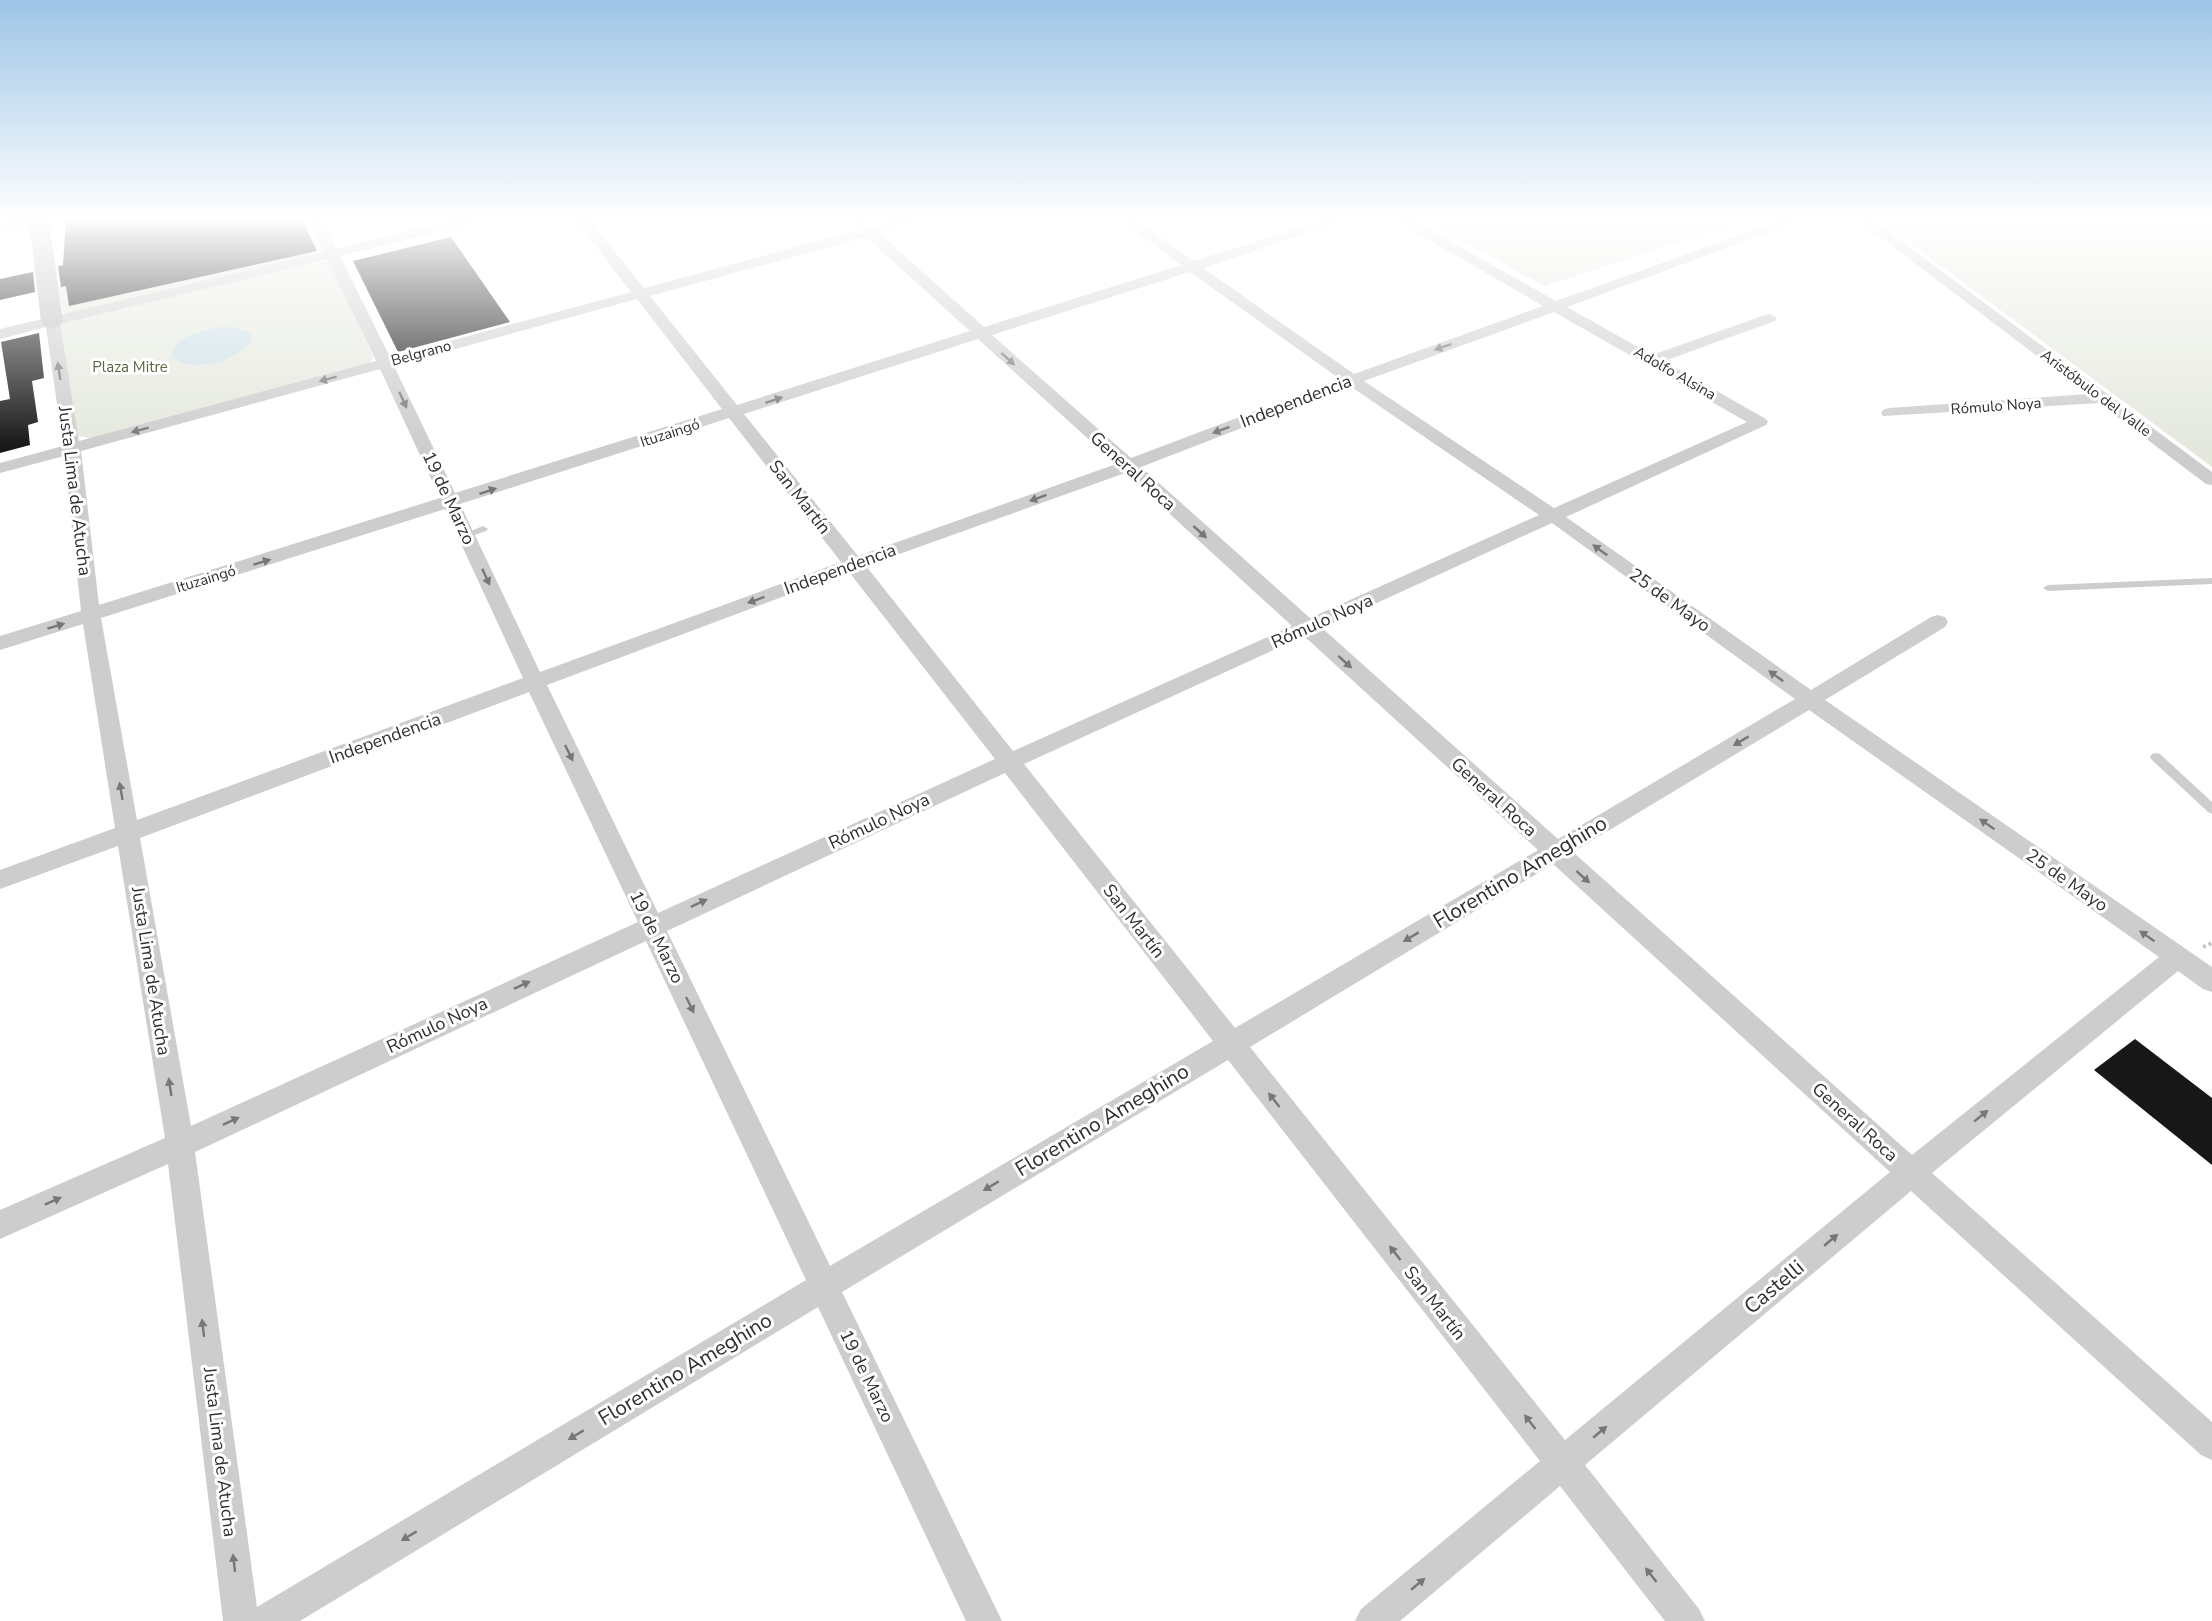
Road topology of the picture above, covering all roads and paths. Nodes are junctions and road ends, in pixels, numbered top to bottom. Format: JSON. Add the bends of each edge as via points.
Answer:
{"nodes":[{"id":1,"x":48,"y":296,"type":"edge"},
{"id":2,"x":158,"y":296,"type":"edge"},
{"id":3,"x":352,"y":296,"type":"edge"},
{"id":4,"x":634,"y":296,"type":"edge"},
{"id":5,"x":641,"y":296,"type":"edge"},
{"id":6,"x":939,"y":296,"type":"edge"},
{"id":7,"x":1102,"y":296,"type":"edge"},
{"id":8,"x":1233,"y":296,"type":"edge"},
{"id":9,"x":1538,"y":296,"type":"edge"},
{"id":10,"x":1588,"y":296,"type":"edge"},
{"id":11,"x":1966,"y":296,"type":"edge"},
{"id":12,"x":1558,"y":307,"type":"junction"},
{"id":13,"x":1770,"y":318,"type":"dead end"},
{"id":14,"x":52,"y":321,"type":"junction"},
{"id":15,"x":0,"y":334,"type":"edge"},
{"id":16,"x":981,"y":334,"type":"junction"},
{"id":17,"x":1653,"y":360,"type":"junction"},
{"id":18,"x":386,"y":363,"type":"junction"},
{"id":19,"x":1352,"y":380,"type":"junction"},
{"id":20,"x":2103,"y":398,"type":"junction"},
{"id":21,"x":734,"y":413,"type":"junction"},
{"id":22,"x":1888,"y":413,"type":"dead end"},
{"id":23,"x":1760,"y":422,"type":"joint"},
{"id":24,"x":72,"y":449,"type":"junction"},
{"id":25,"x":1127,"y":466,"type":"junction"},
{"id":26,"x":0,"y":468,"type":"edge"},
{"id":27,"x":2212,"y":480,"type":"edge"},
{"id":28,"x":451,"y":502,"type":"junction"},
{"id":29,"x":1553,"y":516,"type":"junction"},
{"id":30,"x":853,"y":564,"type":"junction"},
{"id":31,"x":2212,"y":581,"type":"edge"},
{"id":32,"x":2048,"y":588,"type":"dead end"},
{"id":33,"x":90,"y":615,"type":"junction"},
{"id":34,"x":1938,"y":622,"type":"dead end"},
{"id":35,"x":1306,"y":628,"type":"junction"},
{"id":36,"x":0,"y":644,"type":"edge"},
{"id":37,"x":535,"y":682,"type":"junction"},
{"id":38,"x":1810,"y":700,"type":"junction"},
{"id":39,"x":2156,"y":757,"type":"dead end"},
{"id":40,"x":1009,"y":762,"type":"junction"},
{"id":41,"x":2212,"y":809,"type":"edge"},
{"id":42,"x":128,"y":833,"type":"junction"},
{"id":43,"x":1555,"y":852,"type":"junction"},
{"id":44,"x":0,"y":880,"type":"edge"},
{"id":45,"x":651,"y":925,"type":"junction"},
{"id":46,"x":2177,"y":957,"type":"junction"},
{"id":47,"x":2212,"y":981,"type":"edge"},
{"id":48,"x":1230,"y":1044,"type":"junction"},
{"id":49,"x":180,"y":1145,"type":"junction"},
{"id":50,"x":1911,"y":1173,"type":"junction"},
{"id":51,"x":0,"y":1225,"type":"edge"},
{"id":52,"x":824,"y":1286,"type":"junction"},
{"id":53,"x":2212,"y":1444,"type":"edge"},
{"id":54,"x":1562,"y":1463,"type":"junction"},
{"id":55,"x":242,"y":1621,"type":"edge"},
{"id":56,"x":267,"y":1621,"type":"edge"},
{"id":57,"x":984,"y":1621,"type":"edge"},
{"id":58,"x":1373,"y":1621,"type":"edge"},
{"id":59,"x":1687,"y":1621,"type":"edge"}],
"edges":[{"from":1,"to":14,"type":"street"},
{"from":2,"to":14,"type":"street"},
{"from":3,"to":18,"type":"street","name":"19 de Marzo"},
{"from":4,"to":18,"type":"street","name":"Belgrano"},
{"from":5,"to":21,"type":"street","name":"San Martín"},
{"from":6,"to":16,"type":"street","name":"General Roca"},
{"from":7,"to":16,"type":"street","name":"Ituzaingó"},
{"from":8,"to":19,"type":"street","name":"25 de Mayo"},
{"from":9,"to":12,"type":"street","name":"Adolfo Alsina"},
{"from":10,"to":12,"type":"street","name":"Independencia"},
{"from":11,"to":20,"type":"street","name":"Aristóbulo del Valle"},
{"from":12,"to":17,"type":"street","name":"Adolfo Alsina"},
{"from":12,"to":19,"type":"street","name":"Independencia","one_way":true},
{"from":13,"to":17,"type":"street"},
{"from":14,"to":15,"type":"street"},
{"from":24,"to":14,"type":"street","name":"Justa Lima de Atucha","one_way":true},
{"from":21,"to":16,"type":"street","name":"Ituzaingó","one_way":true},
{"from":16,"to":25,"type":"street","name":"General Roca","one_way":true},
{"from":17,"to":23,"type":"street","name":"Adolfo Alsina"},
{"from":18,"to":24,"type":"street","name":"Belgrano","one_way":true},
{"from":18,"to":28,"type":"street","name":"19 de Marzo","one_way":true},
{"from":19,"to":25,"type":"street","name":"Independencia","one_way":true},
{"from":19,"to":29,"type":"street","name":"25 de Mayo"},
{"from":20,"to":22,"type":"street","name":"Rómulo Noya"},
{"from":20,"to":27,"type":"street","name":"Aristóbulo del Valle"},
{"from":28,"to":21,"type":"street","name":"Ituzaingó","one_way":true,"via":[[524,484]]},
{"from":21,"to":30,"type":"street","name":"San Martín"},
{"from":23,"to":29,"type":"street","name":"Rómulo Noya"},
{"from":24,"to":26,"type":"street","name":"Belgrano"},
{"from":24,"to":33,"type":"street","name":"Justa Lima de Atucha"},
{"from":25,"to":30,"type":"street","name":"Independencia","one_way":true},
{"from":25,"to":35,"type":"street","name":"General Roca","one_way":true},
{"from":33,"to":28,"type":"street","name":"Ituzaingó","one_way":true},
{"from":28,"to":37,"type":"street","name":"19 de Marzo","one_way":true,"via":[[475,532]]},
{"from":29,"to":35,"type":"street","name":"Rómulo Noya"},
{"from":38,"to":29,"type":"street","name":"25 de Mayo","one_way":true},
{"from":30,"to":37,"type":"street","name":"Independencia","one_way":true},
{"from":30,"to":40,"type":"street","name":"San Martín"},
{"from":31,"to":32,"type":"lane"},
{"from":36,"to":33,"type":"street","name":"Ituzaingó","one_way":true},
{"from":42,"to":33,"type":"street","name":"Justa Lima de Atucha","one_way":true},
{"from":34,"to":38,"type":"street","name":"Florentino Ameghino"},
{"from":35,"to":40,"type":"street","name":"Rómulo Noya"},
{"from":35,"to":43,"type":"street","name":"General Roca","one_way":true},
{"from":37,"to":42,"type":"street","name":"Independencia"},
{"from":37,"to":45,"type":"street","name":"19 de Marzo","one_way":true},
{"from":38,"to":43,"type":"street","name":"Florentino Ameghino","one_way":true},
{"from":46,"to":38,"type":"street","name":"25 de Mayo","one_way":true},
{"from":39,"to":41,"type":"lane"},
{"from":45,"to":40,"type":"street","name":"Rómulo Noya","one_way":true},
{"from":40,"to":48,"type":"street","name":"San Martín"},
{"from":42,"to":44,"type":"street","name":"Independencia"},
{"from":49,"to":42,"type":"street","name":"Justa Lima de Atucha","one_way":true},
{"from":43,"to":48,"type":"street","name":"Florentino Ameghino","one_way":true},
{"from":43,"to":50,"type":"street","name":"General Roca","one_way":true},
{"from":49,"to":45,"type":"street","name":"Rómulo Noya","one_way":true},
{"from":45,"to":52,"type":"street","name":"19 de Marzo","one_way":true},
{"from":46,"to":47,"type":"street","name":"25 de Mayo"},
{"from":50,"to":46,"type":"street","name":"Castelli","one_way":true},
{"from":48,"to":52,"type":"street","name":"Florentino Ameghino","one_way":true},
{"from":54,"to":48,"type":"street","name":"San Martín","one_way":true},
{"from":51,"to":49,"type":"street","name":"Rómulo Noya","one_way":true},
{"from":55,"to":49,"type":"street","name":"Justa Lima de Atucha","one_way":true},
{"from":50,"to":53,"type":"street","name":"General Roca"},
{"from":54,"to":50,"type":"street","name":"Castelli","one_way":true},
{"from":52,"to":56,"type":"street","name":"Florentino Ameghino","one_way":true},
{"from":52,"to":57,"type":"street","name":"19 de Marzo"},
{"from":58,"to":54,"type":"street","name":"Castelli","one_way":true},
{"from":59,"to":54,"type":"street","name":"San Martín","one_way":true}]}
